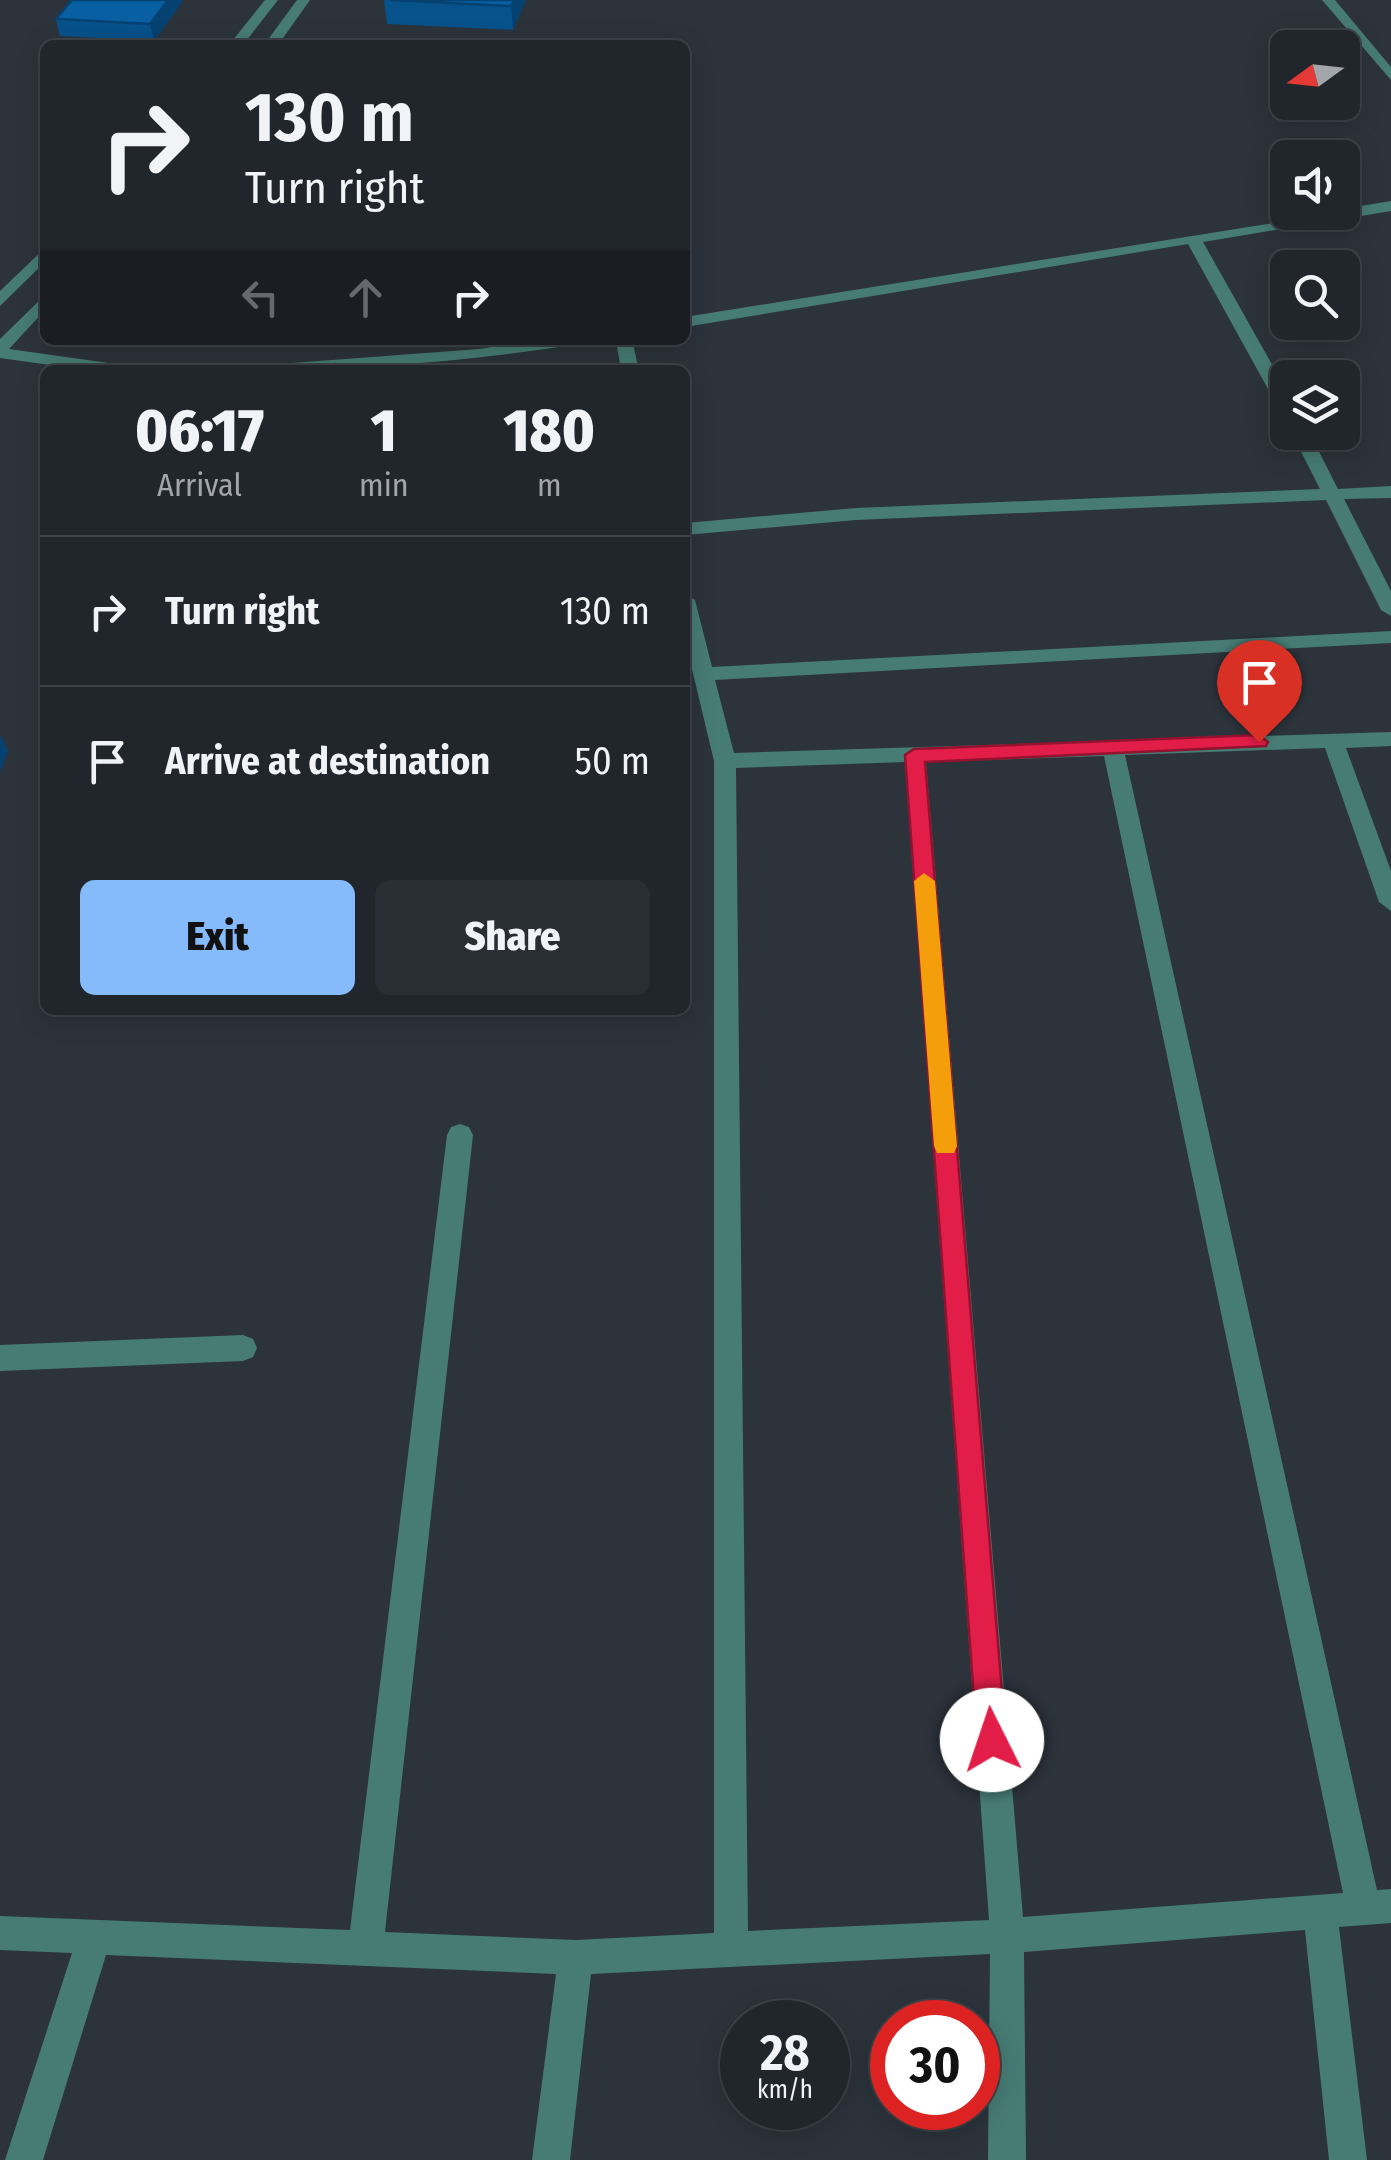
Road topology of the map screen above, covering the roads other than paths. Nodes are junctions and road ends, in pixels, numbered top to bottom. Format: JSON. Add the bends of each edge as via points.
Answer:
{"nodes":[{"id":1,"x":272,"y":0,"type":"edge"},
{"id":2,"x":304,"y":0,"type":"edge"},
{"id":3,"x":1328,"y":0,"type":"edge"},
{"id":4,"x":240,"y":40,"type":"edge"},
{"id":5,"x":274,"y":40,"type":"edge"},
{"id":6,"x":1391,"y":76,"type":"edge"},
{"id":7,"x":1391,"y":206,"type":"edge"},
{"id":8,"x":1192,"y":238,"type":"junction"},
{"id":9,"x":40,"y":258,"type":"edge"},
{"id":10,"x":0,"y":301,"type":"edge"},
{"id":11,"x":40,"y":306,"type":"edge"},
{"id":12,"x":690,"y":321,"type":"edge"},
{"id":13,"x":508,"y":345,"type":"edge"},
{"id":14,"x":483,"y":347,"type":"edge"},
{"id":15,"x":0,"y":351,"type":"edge"},
{"id":16,"x":447,"y":364,"type":"edge"},
{"id":17,"x":91,"y":365,"type":"edge"},
{"id":18,"x":1270,"y":378,"type":"edge"},
{"id":19,"x":1310,"y":450,"type":"edge"},
{"id":20,"x":1391,"y":492,"type":"edge"},
{"id":21,"x":1334,"y":494,"type":"junction"},
{"id":22,"x":690,"y":529,"type":"edge"},
{"id":23,"x":1391,"y":610,"type":"edge"},
{"id":24,"x":690,"y":619,"type":"edge"},
{"id":25,"x":1391,"y":637,"type":"edge"},
{"id":26,"x":704,"y":674,"type":"junction"},
{"id":27,"x":1332,"y":739,"type":"junction"},
{"id":28,"x":1391,"y":739,"type":"edge"},
{"id":29,"x":1113,"y":748,"type":"junction"},
{"id":30,"x":914,"y":755,"type":"junction"},
{"id":31,"x":726,"y":761,"type":"junction"},
{"id":32,"x":1391,"y":902,"type":"edge"},
{"id":33,"x":460,"y":1135,"type":"dead end"},
{"id":34,"x":243,"y":1348,"type":"dead end"},
{"id":35,"x":0,"y":1358,"type":"edge"},
{"id":36,"x":1378,"y":1907,"type":"edge"},
{"id":37,"x":1320,"y":1912,"type":"junction"},
{"id":38,"x":0,"y":1934,"type":"edge"},
{"id":39,"x":95,"y":1935,"type":"junction"},
{"id":40,"x":1007,"y":1936,"type":"junction"},
{"id":41,"x":365,"y":1950,"type":"junction"},
{"id":42,"x":731,"y":1951,"type":"junction"},
{"id":43,"x":576,"y":1957,"type":"junction"},
{"id":44,"x":24,"y":2160,"type":"edge"},
{"id":45,"x":552,"y":2160,"type":"edge"},
{"id":46,"x":1007,"y":2160,"type":"edge"},
{"id":47,"x":1348,"y":2160,"type":"edge"}],
"edges":[{"from":1,"to":4,"type":"street"},
{"from":2,"to":5,"type":"street"},
{"from":3,"to":6,"type":"street"},
{"from":7,"to":8,"type":"street"},
{"from":8,"to":12,"type":"street"},
{"from":8,"to":18,"type":"street"},
{"from":9,"to":10,"type":"street"},
{"from":11,"to":15,"type":"street"},
{"from":13,"to":14,"type":"street"},
{"from":14,"to":16,"type":"street"},
{"from":15,"to":17,"type":"street"},
{"from":19,"to":21,"type":"street"},
{"from":20,"to":21,"type":"street"},
{"from":21,"to":22,"type":"street","via":[[856,514]]},
{"from":21,"to":23,"type":"street"},
{"from":24,"to":26,"type":"street"},
{"from":25,"to":26,"type":"street"},
{"from":26,"to":31,"type":"street"},
{"from":27,"to":28,"type":"street"},
{"from":27,"to":29,"type":"street"},
{"from":27,"to":32,"type":"street"},
{"from":29,"to":30,"type":"street"},
{"from":29,"to":36,"type":"street"},
{"from":30,"to":31,"type":"street"},
{"from":30,"to":40,"type":"street"},
{"from":31,"to":42,"type":"street"},
{"from":33,"to":41,"type":"street"},
{"from":34,"to":35,"type":"street"},
{"from":36,"to":37,"type":"street"},
{"from":37,"to":40,"type":"street"},
{"from":37,"to":47,"type":"street"},
{"from":38,"to":39,"type":"street"},
{"from":39,"to":41,"type":"street"},
{"from":39,"to":44,"type":"street"},
{"from":40,"to":42,"type":"street"},
{"from":40,"to":46,"type":"street"},
{"from":41,"to":43,"type":"street"},
{"from":42,"to":43,"type":"street"},
{"from":43,"to":45,"type":"street"}]}
